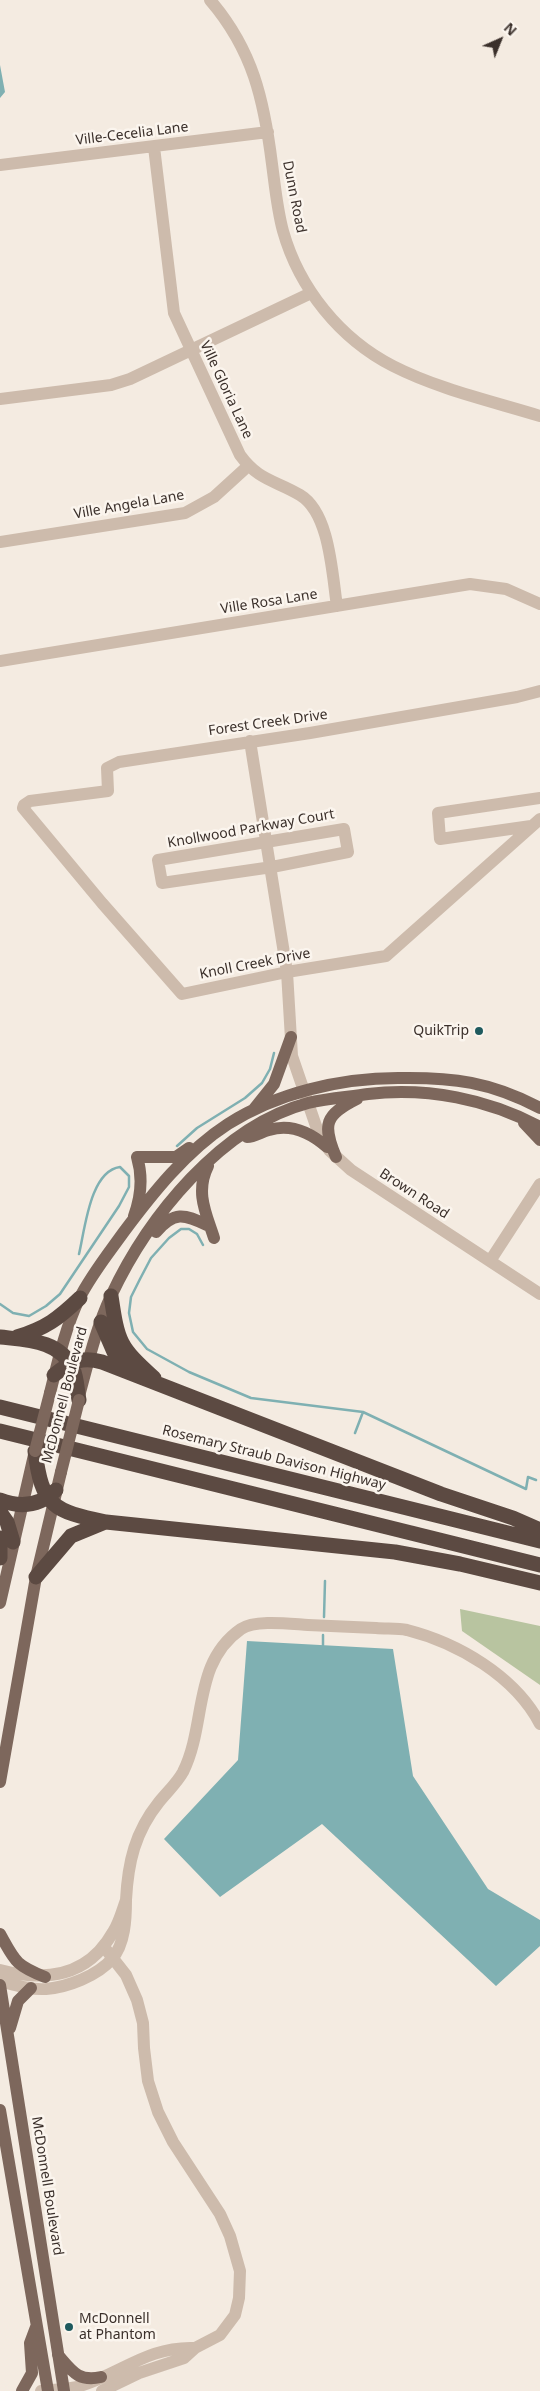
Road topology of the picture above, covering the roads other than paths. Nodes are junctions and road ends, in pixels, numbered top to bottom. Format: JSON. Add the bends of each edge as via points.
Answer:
{"nodes":[{"id":1,"x":210,"y":0,"type":"edge"},
{"id":2,"x":268,"y":132,"type":"junction"},
{"id":3,"x":154,"y":146,"type":"junction"},
{"id":4,"x":0,"y":165,"type":"edge"},
{"id":5,"x":311,"y":293,"type":"junction"},
{"id":6,"x":191,"y":350,"type":"junction"},
{"id":7,"x":0,"y":400,"type":"edge"},
{"id":8,"x":540,"y":416,"type":"edge"},
{"id":9,"x":248,"y":466,"type":"junction"},
{"id":10,"x":0,"y":542,"type":"edge"},
{"id":11,"x":540,"y":604,"type":"edge"},
{"id":12,"x":337,"y":606,"type":"junction"},
{"id":13,"x":0,"y":661,"type":"edge"},
{"id":14,"x":540,"y":691,"type":"edge"},
{"id":15,"x":250,"y":741,"type":"junction"},
{"id":16,"x":540,"y":798,"type":"edge"},
{"id":17,"x":24,"y":805,"type":"joint"},
{"id":18,"x":535,"y":823,"type":"edge"},
{"id":19,"x":267,"y":840,"type":"junction"},
{"id":20,"x":272,"y":867,"type":"junction"},
{"id":21,"x":287,"y":972,"type":"junction"},
{"id":22,"x":291,"y":1036,"type":"junction"},
{"id":23,"x":367,"y":1094,"type":"junction"},
{"id":24,"x":306,"y":1097,"type":"junction"},
{"id":25,"x":540,"y":1108,"type":"edge"},
{"id":26,"x":510,"y":1113,"type":"junction"},
{"id":27,"x":247,"y":1115,"type":"junction"},
{"id":28,"x":540,"y":1127,"type":"edge"},
{"id":29,"x":236,"y":1137,"type":"junction"},
{"id":30,"x":540,"y":1140,"type":"edge"},
{"id":31,"x":203,"y":1143,"type":"junction"},
{"id":32,"x":327,"y":1147,"type":"junction"},
{"id":33,"x":214,"y":1156,"type":"junction"},
{"id":34,"x":336,"y":1157,"type":"junction"},
{"id":35,"x":540,"y":1184,"type":"edge"},
{"id":36,"x":131,"y":1222,"type":"junction"},
{"id":37,"x":207,"y":1225,"type":"dead end"},
{"id":38,"x":214,"y":1238,"type":"dead end"},
{"id":39,"x":490,"y":1261,"type":"junction"},
{"id":40,"x":126,"y":1268,"type":"junction"},
{"id":41,"x":540,"y":1294,"type":"edge"},
{"id":42,"x":111,"y":1296,"type":"junction"},
{"id":43,"x":80,"y":1298,"type":"junction"},
{"id":44,"x":101,"y":1322,"type":"junction"},
{"id":45,"x":7,"y":1337,"type":"edge"},
{"id":46,"x":65,"y":1358,"type":"junction"},
{"id":47,"x":90,"y":1359,"type":"junction"},
{"id":48,"x":134,"y":1374,"type":"junction"},
{"id":49,"x":54,"y":1375,"type":"joint"},
{"id":50,"x":161,"y":1384,"type":"junction"},
{"id":51,"x":78,"y":1400,"type":"junction"},
{"id":52,"x":0,"y":1407,"type":"edge"},
{"id":53,"x":0,"y":1431,"type":"edge"},
{"id":54,"x":34,"y":1461,"type":"junction"},
{"id":55,"x":52,"y":1497,"type":"junction"},
{"id":56,"x":0,"y":1500,"type":"edge"},
{"id":57,"x":22,"y":1505,"type":"junction"},
{"id":58,"x":0,"y":1512,"type":"edge"},
{"id":59,"x":106,"y":1522,"type":"junction"},
{"id":60,"x":540,"y":1530,"type":"edge"},
{"id":61,"x":6,"y":1540,"type":"edge"},
{"id":62,"x":540,"y":1540,"type":"edge"},
{"id":63,"x":0,"y":1558,"type":"edge"},
{"id":64,"x":540,"y":1565,"type":"edge"},
{"id":65,"x":36,"y":1576,"type":"junction"},
{"id":66,"x":540,"y":1583,"type":"edge"},
{"id":67,"x":0,"y":1604,"type":"edge"},
{"id":68,"x":540,"y":1724,"type":"edge"},
{"id":69,"x":0,"y":1782,"type":"edge"},
{"id":70,"x":126,"y":1900,"type":"junction"},
{"id":71,"x":0,"y":1934,"type":"edge"},
{"id":72,"x":104,"y":1947,"type":"junction"},
{"id":73,"x":113,"y":1958,"type":"junction"},
{"id":74,"x":0,"y":1970,"type":"edge"},
{"id":75,"x":45,"y":1977,"type":"junction"},
{"id":76,"x":0,"y":1983,"type":"edge"},
{"id":77,"x":31,"y":1988,"type":"junction"},
{"id":78,"x":8,"y":2035,"type":"junction"},
{"id":79,"x":0,"y":2110,"type":"edge"},
{"id":80,"x":37,"y":2325,"type":"junction"},
{"id":81,"x":195,"y":2348,"type":"junction"},
{"id":82,"x":58,"y":2354,"type":"junction"},
{"id":83,"x":101,"y":2377,"type":"junction"},
{"id":84,"x":64,"y":2390,"type":"edge"},
{"id":85,"x":22,"y":2391,"type":"edge"},
{"id":86,"x":46,"y":2391,"type":"edge"},
{"id":87,"x":102,"y":2391,"type":"edge"}],
"edges":[{"from":1,"to":2,"type":"street","name":"Dunn Road","via":[[250,62]]},
{"from":2,"to":3,"type":"street","name":"Ville-Cecelia Lane"},
{"from":2,"to":5,"type":"street","name":"Dunn Road","via":[[283,232]]},
{"from":3,"to":4,"type":"street","name":"Ville-Cecelia Lane"},
{"from":3,"to":6,"type":"street","name":"Ville Gloria Lane","via":[[174,313]]},
{"from":5,"to":6,"type":"street"},
{"from":5,"to":8,"type":"street","name":"Dunn Road","via":[[334,322],[378,358],[419,378]]},
{"from":6,"to":7,"type":"street","via":[[111,385]]},
{"from":6,"to":9,"type":"street","name":"Ville Gloria Lane"},
{"from":9,"to":10,"type":"street","name":"Ville Angela Lane","via":[[214,497],[185,513]]},
{"from":9,"to":12,"type":"street","name":"Ville Gloria Lane","via":[[274,484],[299,494],[316,511],[326,538]]},
{"from":11,"to":12,"type":"street","name":"Ville Rosa Lane","via":[[506,589],[470,584]]},
{"from":12,"to":13,"type":"street","name":"Ville Rosa Lane"},
{"from":14,"to":15,"type":"street","name":"Forest Creek Drive","via":[[469,706]]},
{"from":15,"to":17,"type":"street","name":"Forest Creek Drive","via":[[119,762],[107,768],[108,791],[30,801]]},
{"from":15,"to":19,"type":"street","name":"Brown Road"},
{"from":16,"to":18,"type":"street","via":[[438,813],[440,839]]},
{"from":17,"to":21,"type":"street","name":"Knoll Creek Drive","via":[[39,828],[182,994]]},
{"from":18,"to":21,"type":"street","name":"Knoll Creek Drive","via":[[386,956]]},
{"from":19,"to":20,"type":"street","name":"Brown Road"},
{"from":19,"to":20,"type":"street","name":"Knollwood Parkway Court","via":[[344,829],[346,839],[348,852]]},
{"from":19,"to":20,"type":"street","name":"Knollwood Parkway Court","via":[[158,860],[162,883]]},
{"from":20,"to":21,"type":"street","name":"Brown Road"},
{"from":21,"to":22,"type":"street","name":"Brown Road"},
{"from":22,"to":24,"type":"street","name":"Brown Road","via":[[292,1056]]},
{"from":22,"to":27,"type":"main road","via":[[274,1084]]},
{"from":23,"to":24,"type":"main road"},
{"from":23,"to":26,"type":"main road","via":[[415,1093],[463,1098]]},
{"from":23,"to":34,"type":"main road","via":[[343,1106],[330,1118],[328,1134]]},
{"from":24,"to":25,"type":"main road","via":[[377,1078],[434,1077],[495,1088]]},
{"from":24,"to":27,"type":"main road","name":"McDonnell Boulevard"},
{"from":24,"to":29,"type":"main road","name":"McDonnell Boulevard"},
{"from":24,"to":32,"type":"street","name":"Brown Road"},
{"from":26,"to":28,"type":"main road"},
{"from":26,"to":30,"type":"main road","via":[[530,1127]]},
{"from":27,"to":31,"type":"main road","name":"McDonnell Boulevard","via":[[228,1124]]},
{"from":29,"to":32,"type":"main road","via":[[252,1137],[283,1127],[307,1133]]},
{"from":29,"to":33,"type":"main road","name":"McDonnell Boulevard"},
{"from":31,"to":36,"type":"main road","name":"McDonnell Boulevard"},
{"from":31,"to":36,"type":"main road","via":[[176,1157],[137,1158],[141,1186]]},
{"from":32,"to":34,"type":"street","name":"Brown Road"},
{"from":33,"to":38,"type":"main road","via":[[202,1177],[200,1190]]},
{"from":33,"to":40,"type":"main road","name":"McDonnell Boulevard","via":[[161,1214]]},
{"from":34,"to":39,"type":"street","name":"Brown Road","via":[[370,1183]]},
{"from":35,"to":39,"type":"street"},
{"from":36,"to":43,"type":"main road","name":"McDonnell Boulevard"},
{"from":37,"to":40,"type":"main road","via":[[190,1217],[176,1216],[166,1221],[140,1256]]},
{"from":39,"to":41,"type":"street","name":"Brown Road"},
{"from":40,"to":42,"type":"main road","name":"McDonnell Boulevard"},
{"from":42,"to":44,"type":"main road","name":"McDonnell Boulevard"},
{"from":42,"to":50,"type":"highway","via":[[118,1337],[124,1349]]},
{"from":43,"to":45,"type":"highway","via":[[45,1327]]},
{"from":43,"to":46,"type":"main road","name":"McDonnell Boulevard"},
{"from":44,"to":47,"type":"main road","name":"McDonnell Boulevard"},
{"from":44,"to":48,"type":"highway","via":[[114,1352]]},
{"from":45,"to":46,"type":"highway","via":[[45,1343]]},
{"from":46,"to":47,"type":"highway"},
{"from":46,"to":49,"type":"highway"},
{"from":46,"to":51,"type":"highway","via":[[74,1370]]},
{"from":47,"to":48,"type":"highway"},
{"from":47,"to":51,"type":"main road","name":"McDonnell Boulevard"},
{"from":48,"to":50,"type":"highway"},
{"from":49,"to":54,"type":"main road","name":"McDonnell Boulevard","bridge":true},
{"from":50,"to":60,"type":"highway"},
{"from":51,"to":55,"type":"main road","name":"McDonnell Boulevard","bridge":true},
{"from":52,"to":62,"type":"highway","name":"Rosemary Straub Davison Highway"},
{"from":53,"to":64,"type":"highway"},
{"from":54,"to":55,"type":"highway","via":[[42,1489]]},
{"from":54,"to":57,"type":"main road","name":"McDonnell Boulevard"},
{"from":55,"to":57,"type":"highway"},
{"from":55,"to":59,"type":"highway","via":[[65,1512]]},
{"from":55,"to":65,"type":"main road","name":"McDonnell Boulevard"},
{"from":56,"to":57,"type":"highway"},
{"from":57,"to":61,"type":"main road","name":"McDonnell Boulevard"},
{"from":58,"to":61,"type":"highway","via":[[7,1522]]},
{"from":59,"to":65,"type":"highway","via":[[71,1536]]},
{"from":59,"to":66,"type":"highway","via":[[395,1552]]},
{"from":61,"to":63,"type":"highway"},
{"from":61,"to":67,"type":"main road","name":"McDonnell Boulevard"},
{"from":65,"to":69,"type":"main road","name":"McDonnell Boulevard"},
{"from":68,"to":70,"type":"street","via":[[512,1689],[490,1670],[437,1640],[405,1630],[267,1623],[244,1627],[228,1639],[208,1671],[199,1723],[182,1773],[158,1803],[129,1860]]},
{"from":70,"to":72,"type":"street","via":[[114,1932]]},
{"from":70,"to":73,"type":"street","via":[[126,1921]]},
{"from":71,"to":75,"type":"main road","via":[[14,1960]]},
{"from":72,"to":73,"type":"street"},
{"from":72,"to":75,"type":"street","via":[[70,1972]]},
{"from":73,"to":77,"type":"street","via":[[99,1970],[73,1983],[45,1989]]},
{"from":73,"to":81,"type":"street","via":[[126,1975],[137,2000],[143,2023],[148,2081],[158,2112],[173,2142],[220,2214],[240,2272],[240,2298],[235,2315],[220,2335]]},
{"from":74,"to":75,"type":"street","via":[[24,1977]]},
{"from":76,"to":77,"type":"street"},
{"from":76,"to":78,"type":"main road","name":"McDonnell Boulevard"},
{"from":77,"to":78,"type":"main road","via":[[18,2001]]},
{"from":78,"to":82,"type":"main road","name":"McDonnell Boulevard"},
{"from":79,"to":80,"type":"main road"},
{"from":80,"to":85,"type":"main road","via":[[30,2343],[32,2373]]},
{"from":80,"to":86,"type":"main road"},
{"from":81,"to":83,"type":"street","via":[[157,2352]]},
{"from":81,"to":87,"type":"street","via":[[184,2358],[139,2373]]},
{"from":82,"to":83,"type":"main road","via":[[78,2376]]},
{"from":82,"to":84,"type":"main road","name":"McDonnell Boulevard"},
{"from":83,"to":84,"type":"street"},
{"from":84,"to":86,"type":"street"}]}
